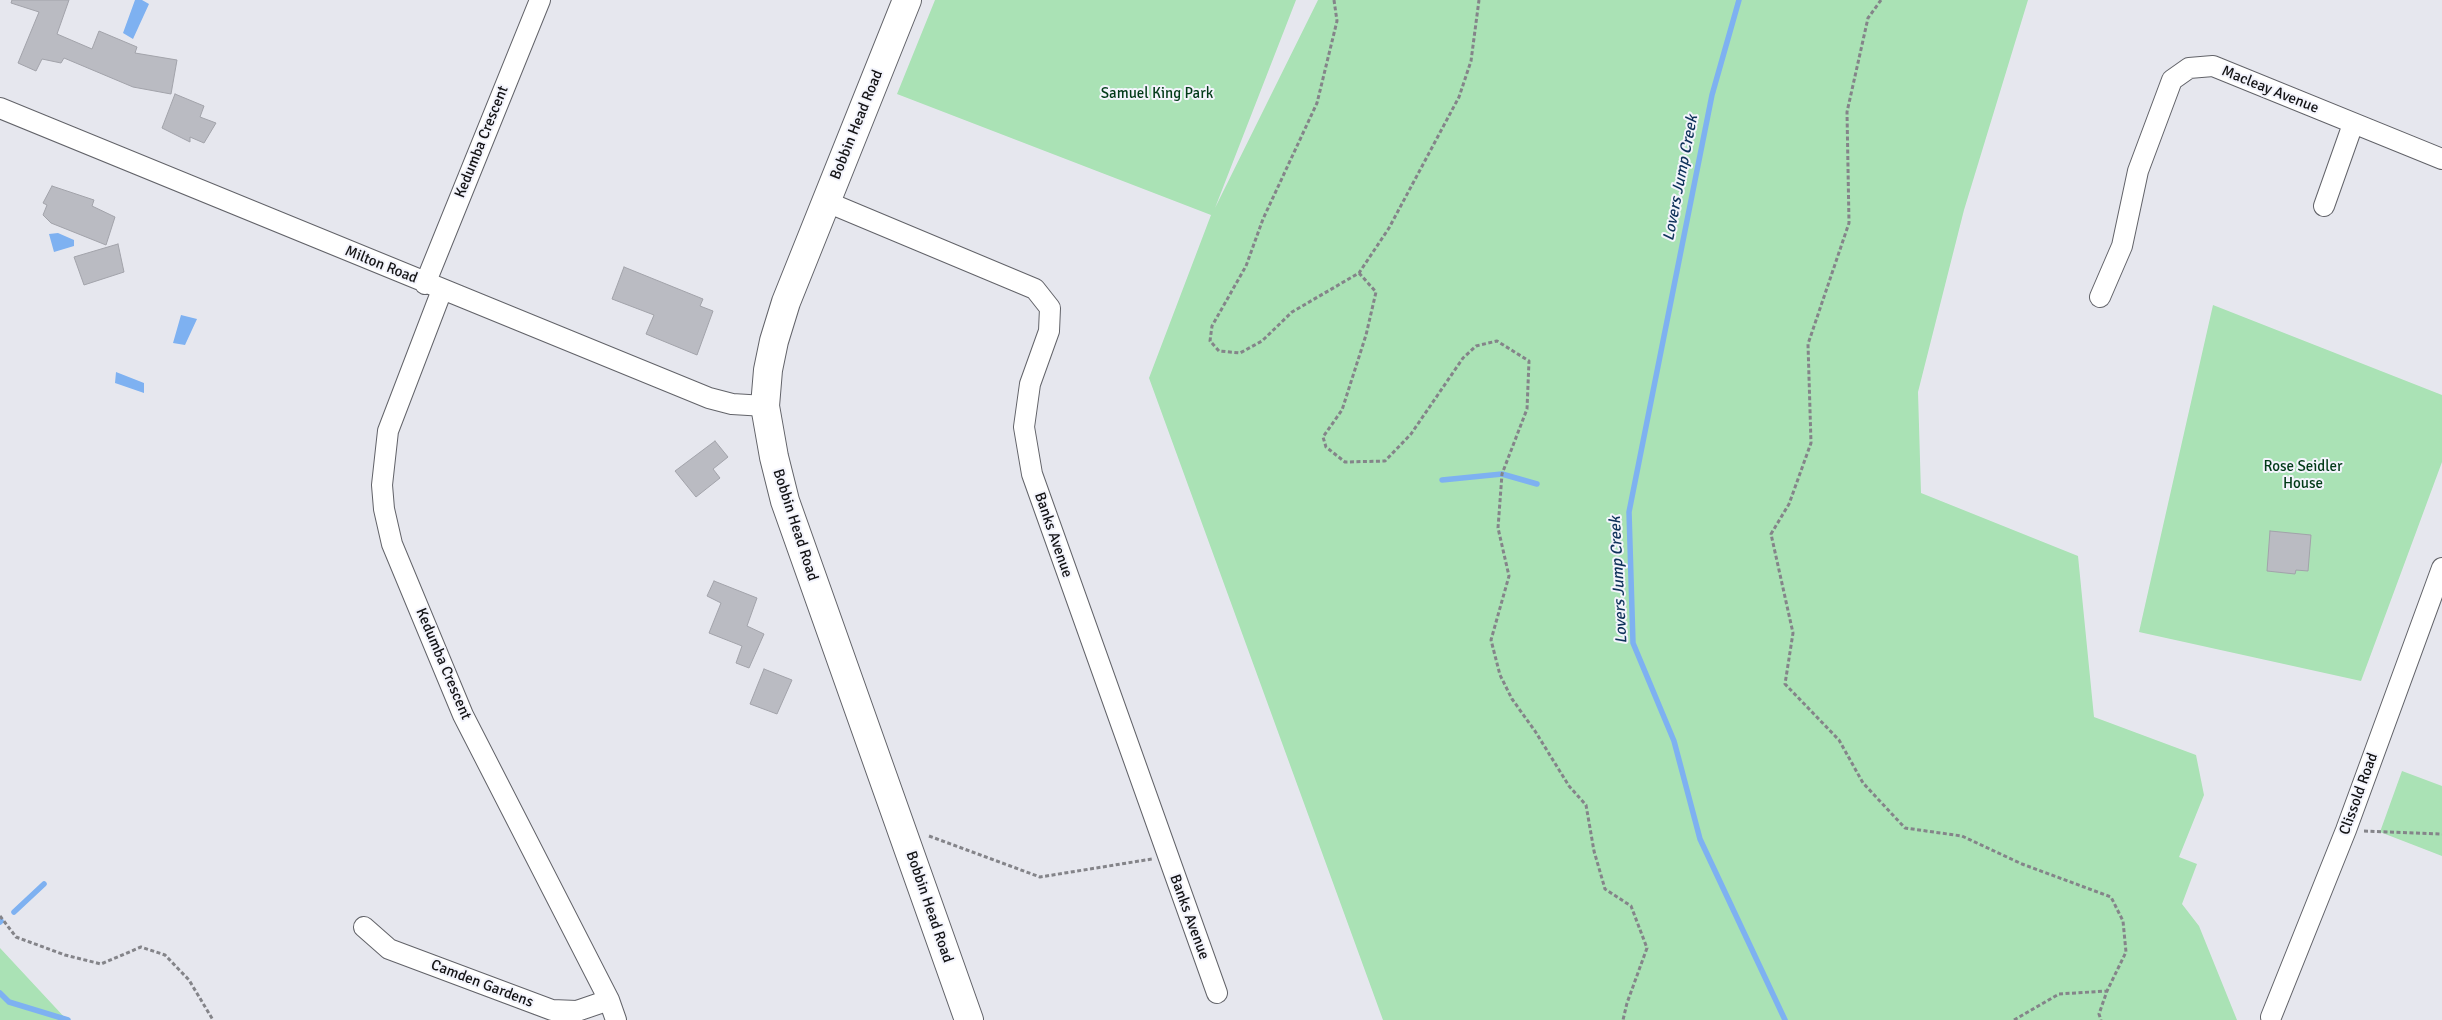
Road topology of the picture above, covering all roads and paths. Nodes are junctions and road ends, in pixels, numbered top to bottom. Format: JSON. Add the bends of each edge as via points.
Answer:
{"nodes":[{"id":1,"x":540,"y":0,"type":"edge"},
{"id":2,"x":907,"y":0,"type":"edge"},
{"id":3,"x":1334,"y":0,"type":"edge"},
{"id":4,"x":1479,"y":0,"type":"edge"},
{"id":5,"x":1881,"y":0,"type":"edge"},
{"id":6,"x":0,"y":108,"type":"edge"},
{"id":7,"x":2353,"y":124,"type":"junction"},
{"id":8,"x":2442,"y":159,"type":"edge"},
{"id":9,"x":827,"y":202,"type":"junction"},
{"id":10,"x":2324,"y":206,"type":"dead end"},
{"id":11,"x":1359,"y":272,"type":"junction"},
{"id":12,"x":433,"y":287,"type":"junction"},
{"id":13,"x":2100,"y":297,"type":"dead end"},
{"id":14,"x":766,"y":406,"type":"junction"},
{"id":15,"x":2442,"y":568,"type":"edge"},
{"id":16,"x":2346,"y":830,"type":"junction"},
{"id":17,"x":2442,"y":834,"type":"edge"},
{"id":18,"x":929,"y":836,"type":"dead end"},
{"id":19,"x":1167,"y":857,"type":"junction"},
{"id":20,"x":0,"y":916,"type":"edge"},
{"id":21,"x":364,"y":927,"type":"dead end"},
{"id":22,"x":2107,"y":991,"type":"junction"},
{"id":23,"x":1217,"y":993,"type":"dead end"},
{"id":24,"x":609,"y":1000,"type":"junction"},
{"id":25,"x":2271,"y":1017,"type":"dead end"},
{"id":26,"x":214,"y":1020,"type":"edge"},
{"id":27,"x":616,"y":1020,"type":"edge"},
{"id":28,"x":969,"y":1020,"type":"edge"},
{"id":29,"x":1623,"y":1020,"type":"edge"},
{"id":30,"x":2014,"y":1020,"type":"edge"},
{"id":31,"x":2101,"y":1020,"type":"edge"}],
"edges":[{"from":1,"to":12,"type":"street","name":"Kedumba Crescent"},
{"from":2,"to":9,"type":"main road","name":"Bobbin Head Road"},
{"from":3,"to":11,"type":"path","via":[[1337,21],[1317,103],[1263,219],[1246,266],[1212,326],[1210,341],[1219,351],[1240,353],[1262,341],[1292,312]]},
{"from":4,"to":11,"type":"path","via":[[1471,61],[1459,97],[1389,228]]},
{"from":5,"to":22,"type":"path","via":[[1868,18],[1847,112],[1849,223],[1808,344],[1811,443],[1789,504],[1772,534],[1793,634],[1785,684],[1839,740],[1863,783],[1905,828],[1962,836],[2022,864],[2111,897],[2123,921],[2126,952]]},
{"from":6,"to":12,"type":"street","name":"Milton Road"},
{"from":7,"to":8,"type":"street","name":"Macleay Avenue"},
{"from":7,"to":10,"type":"street"},
{"from":7,"to":13,"type":"street","name":"Macleay Avenue","via":[[2213,66],[2189,68],[2172,80],[2138,171],[2122,246]]},
{"from":9,"to":14,"type":"main road","name":"Bobbin Head Road","via":[[774,340]]},
{"from":9,"to":19,"type":"street","name":"Banks Avenue","via":[[1035,289],[1050,308],[1049,331],[1030,384],[1024,427],[1032,474]]},
{"from":11,"to":29,"type":"path","via":[[1376,292],[1342,410],[1323,437],[1326,448],[1345,462],[1385,461],[1411,434],[1463,358],[1476,346],[1497,341],[1529,361],[1527,409],[1502,474],[1498,528],[1509,576],[1491,640],[1500,675],[1512,698],[1569,786],[1586,805],[1605,889],[1631,906],[1647,948]]},
{"from":12,"to":14,"type":"street","name":"Milton Road","via":[[709,398],[732,404]]},
{"from":12,"to":24,"type":"street","name":"Kedumba Crescent","via":[[388,432],[382,485],[392,544],[463,714]]},
{"from":14,"to":28,"type":"main road","name":"Bobbin Head Road","via":[[785,501]]},
{"from":15,"to":16,"type":"street","name":"Clissold Road"},
{"from":16,"to":17,"type":"path"},
{"from":16,"to":25,"type":"street","name":"Clissold Road"},
{"from":18,"to":19,"type":"path","via":[[1040,877]]},
{"from":19,"to":23,"type":"street","name":"Banks Avenue"},
{"from":20,"to":26,"type":"path","via":[[16,937],[64,955],[101,964],[140,947],[165,955],[188,980]]},
{"from":21,"to":24,"type":"street","name":"Camden Gardens","via":[[389,949],[552,1010],[577,1011]]},
{"from":22,"to":30,"type":"path","via":[[2059,994]]},
{"from":22,"to":31,"type":"path","via":[[2099,1014]]},
{"from":24,"to":27,"type":"street","name":"Kedumba Crescent"}]}
